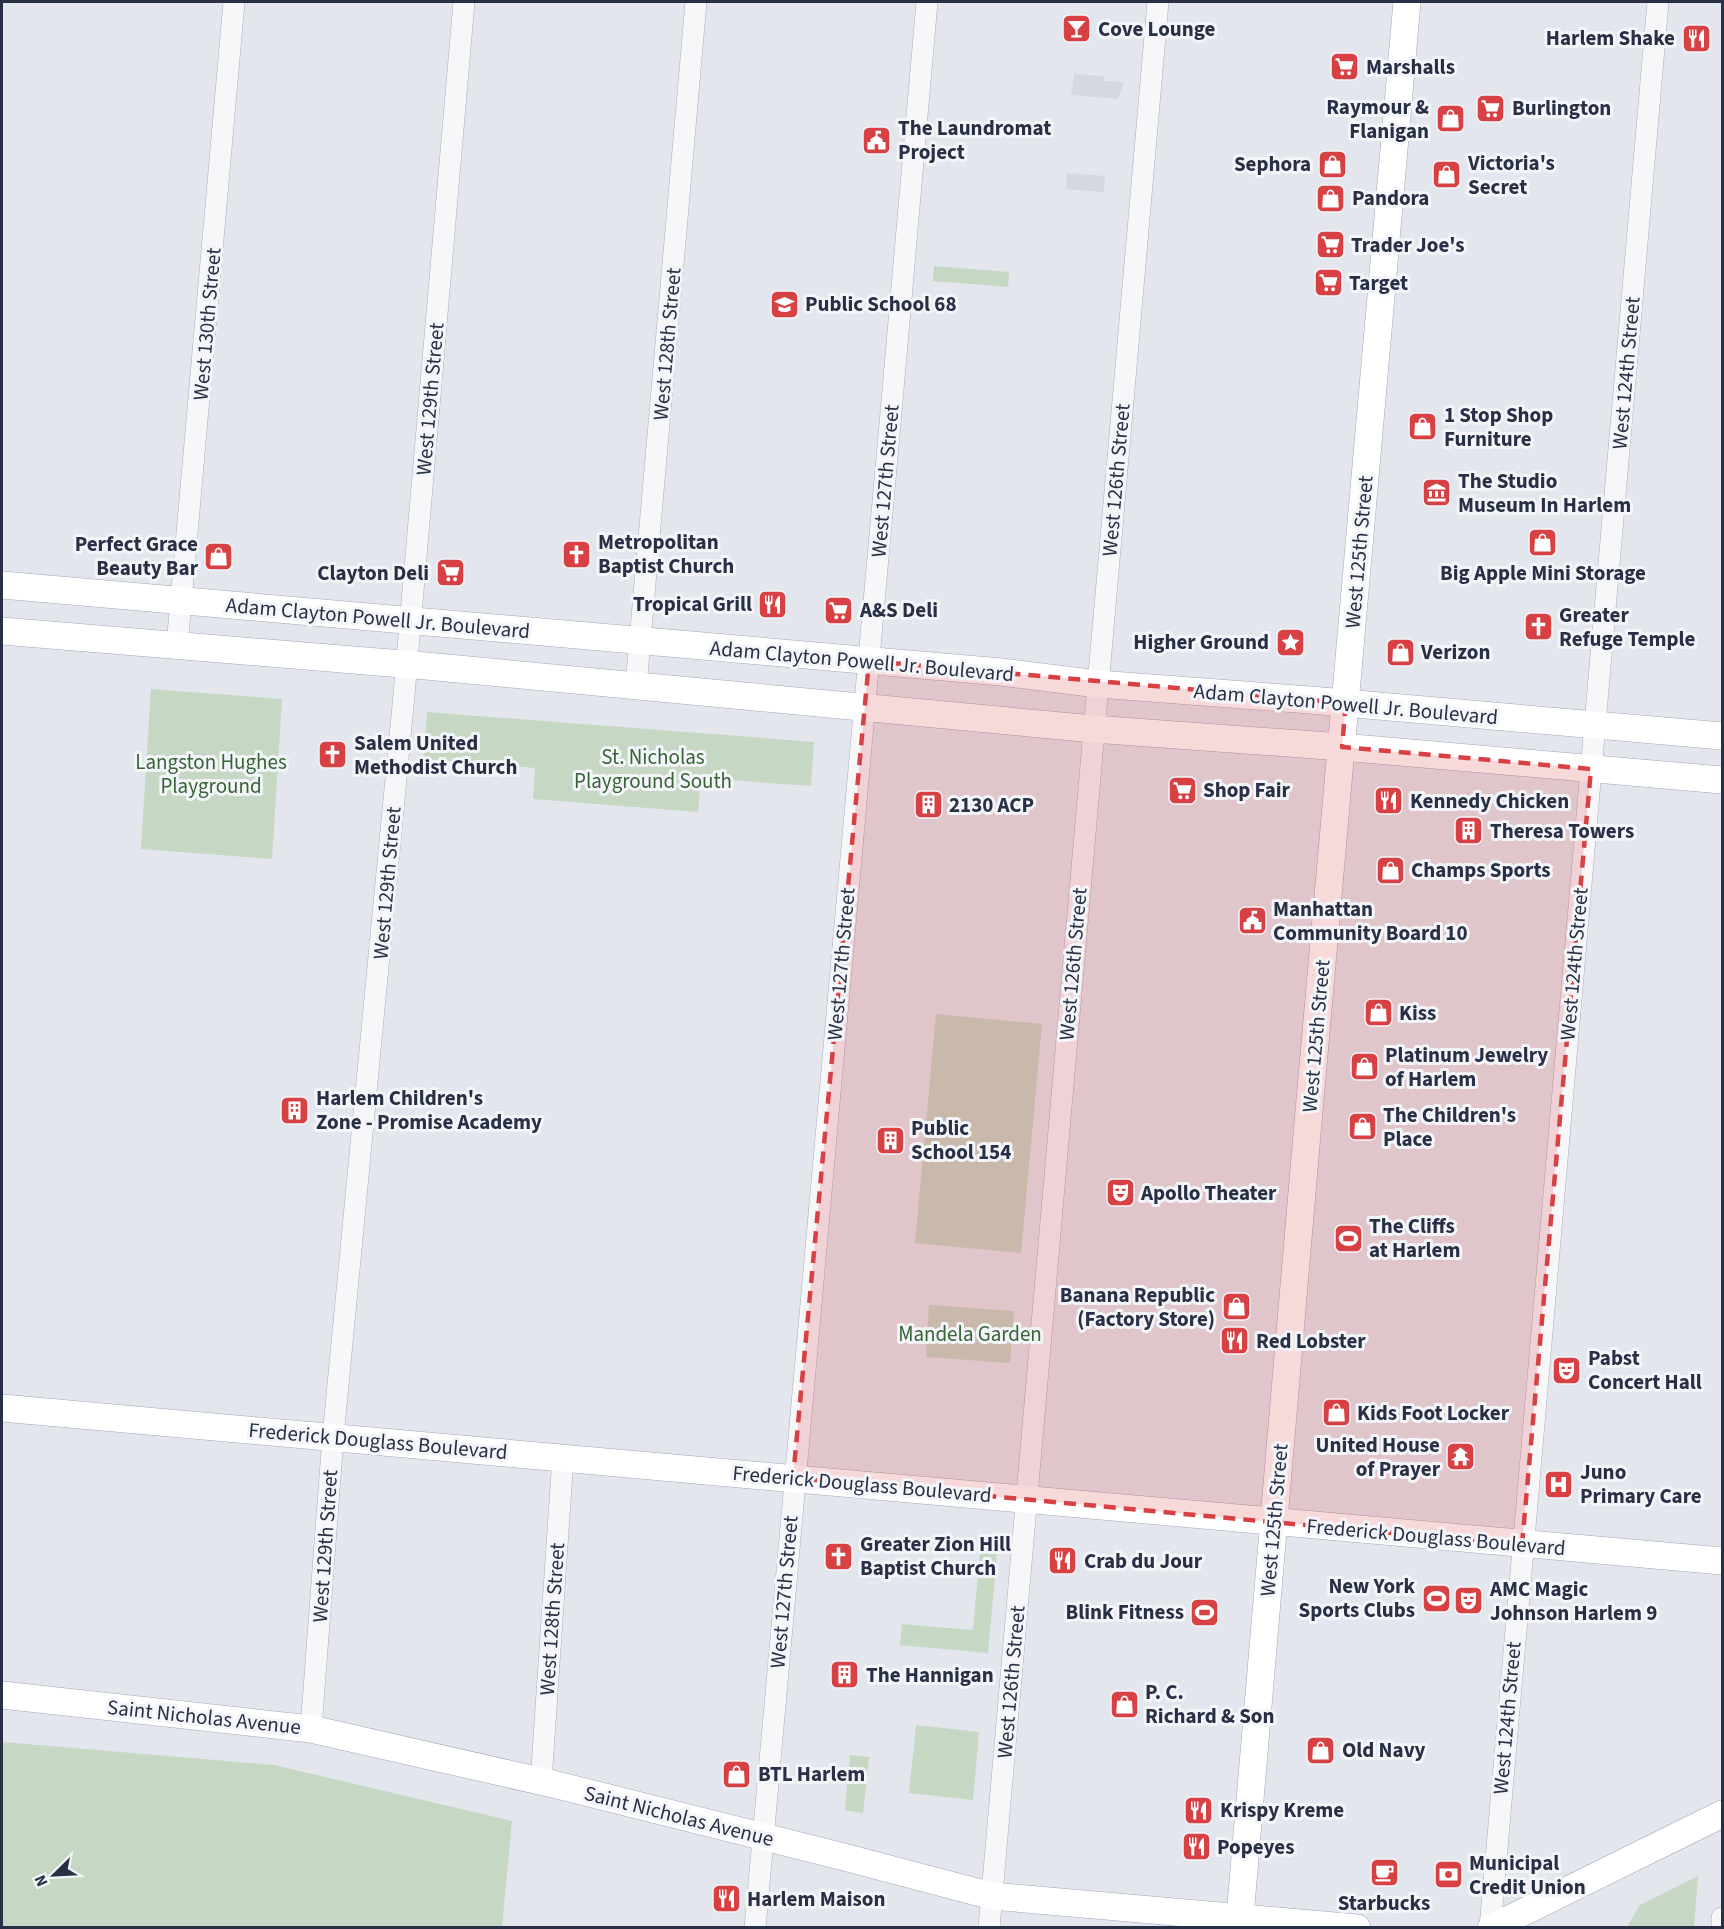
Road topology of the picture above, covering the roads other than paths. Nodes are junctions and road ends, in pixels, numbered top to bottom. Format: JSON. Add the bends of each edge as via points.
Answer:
{"nodes":[{"id":1,"x":234,"y":2,"type":"edge"},
{"id":2,"x":464,"y":2,"type":"edge"},
{"id":3,"x":696,"y":2,"type":"edge"},
{"id":4,"x":927,"y":2,"type":"edge"},
{"id":5,"x":1158,"y":2,"type":"edge"},
{"id":6,"x":1407,"y":2,"type":"edge"},
{"id":7,"x":1658,"y":2,"type":"edge"},
{"id":8,"x":2,"y":585,"type":"edge"},
{"id":9,"x":181,"y":601,"type":"junction"},
{"id":10,"x":411,"y":622,"type":"junction"},
{"id":11,"x":2,"y":631,"type":"edge"},
{"id":12,"x":640,"y":642,"type":"junction"},
{"id":13,"x":177,"y":646,"type":"junction"},
{"id":14,"x":869,"y":661,"type":"junction"},
{"id":15,"x":407,"y":665,"type":"junction"},
{"id":16,"x":1098,"y":684,"type":"junction"},
{"id":17,"x":636,"y":686,"type":"junction"},
{"id":18,"x":1346,"y":703,"type":"junction"},
{"id":19,"x":865,"y":706,"type":"junction"},
{"id":20,"x":1595,"y":725,"type":"junction"},
{"id":21,"x":1093,"y":729,"type":"junction"},
{"id":22,"x":1722,"y":736,"type":"edge"},
{"id":23,"x":1342,"y":747,"type":"junction"},
{"id":24,"x":1591,"y":769,"type":"junction"},
{"id":25,"x":1722,"y":780,"type":"edge"},
{"id":26,"x":2,"y":1408,"type":"edge"},
{"id":27,"x":333,"y":1437,"type":"junction"},
{"id":28,"x":563,"y":1457,"type":"junction"},
{"id":29,"x":793,"y":1478,"type":"junction"},
{"id":30,"x":1027,"y":1499,"type":"junction"},
{"id":31,"x":1274,"y":1523,"type":"junction"},
{"id":32,"x":1522,"y":1545,"type":"junction"},
{"id":33,"x":1722,"y":1561,"type":"edge"},
{"id":34,"x":2,"y":1695,"type":"edge"},
{"id":35,"x":311,"y":1729,"type":"junction"},
{"id":36,"x":540,"y":1782,"type":"junction"},
{"id":37,"x":1722,"y":1814,"type":"edge"},
{"id":38,"x":763,"y":1837,"type":"junction"},
{"id":39,"x":992,"y":1896,"type":"junction"},
{"id":40,"x":1722,"y":1918,"type":"edge"},
{"id":41,"x":1240,"y":1922,"type":"edge"},
{"id":42,"x":755,"y":1928,"type":"edge"},
{"id":43,"x":989,"y":1928,"type":"edge"},
{"id":44,"x":1357,"y":1928,"type":"edge"},
{"id":45,"x":1490,"y":1928,"type":"edge"},
{"id":46,"x":1722,"y":1928,"type":"edge"}],
"edges":[{"from":1,"to":9,"type":"street","name":"West 130th Street"},
{"from":2,"to":10,"type":"street","name":"West 129th Street"},
{"from":3,"to":12,"type":"street","name":"West 128th Street"},
{"from":4,"to":14,"type":"street","name":"West 127th Street"},
{"from":5,"to":16,"type":"street","name":"West 126th Street"},
{"from":6,"to":18,"type":"main road","name":"West 125th Street"},
{"from":7,"to":20,"type":"street","name":"West 124th Street"},
{"from":8,"to":9,"type":"main road","name":"Adam Clayton Powell Jr. Boulevard"},
{"from":9,"to":10,"type":"main road","name":"Adam Clayton Powell Jr. Boulevard"},
{"from":9,"to":13,"type":"street","name":"West 130th Street"},
{"from":10,"to":12,"type":"main road","name":"Adam Clayton Powell Jr. Boulevard"},
{"from":10,"to":15,"type":"street","name":"West 129th Street"},
{"from":11,"to":13,"type":"main road","name":"Adam Clayton Powell Jr. Boulevard"},
{"from":12,"to":14,"type":"main road","name":"Adam Clayton Powell Jr. Boulevard"},
{"from":12,"to":17,"type":"street","name":"West 128th Street"},
{"from":13,"to":15,"type":"main road","name":"Adam Clayton Powell Jr. Boulevard"},
{"from":14,"to":16,"type":"main road","name":"Adam Clayton Powell Jr. Boulevard"},
{"from":14,"to":19,"type":"street","name":"West 127th Street"},
{"from":15,"to":17,"type":"main road","name":"Adam Clayton Powell Jr. Boulevard"},
{"from":15,"to":27,"type":"street","name":"West 129th Street"},
{"from":16,"to":18,"type":"main road","name":"Adam Clayton Powell Jr. Boulevard"},
{"from":16,"to":21,"type":"street","name":"West 126th Street"},
{"from":17,"to":19,"type":"main road","name":"Adam Clayton Powell Jr. Boulevard"},
{"from":18,"to":20,"type":"main road","name":"Adam Clayton Powell Jr. Boulevard"},
{"from":18,"to":23,"type":"main road","name":"West 125th Street"},
{"from":19,"to":21,"type":"main road","name":"Adam Clayton Powell Jr. Boulevard"},
{"from":19,"to":29,"type":"street","name":"West 127th Street"},
{"from":20,"to":22,"type":"main road","name":"Adam Clayton Powell Jr. Boulevard"},
{"from":20,"to":24,"type":"street","name":"West 124th Street"},
{"from":21,"to":23,"type":"main road","name":"Adam Clayton Powell Jr. Boulevard"},
{"from":21,"to":30,"type":"street","name":"West 126th Street"},
{"from":23,"to":24,"type":"main road","name":"Adam Clayton Powell Jr. Boulevard"},
{"from":23,"to":31,"type":"main road","name":"West 125th Street"},
{"from":24,"to":25,"type":"main road","name":"Adam Clayton Powell Jr. Boulevard"},
{"from":24,"to":32,"type":"street","name":"West 124th Street"},
{"from":26,"to":27,"type":"main road","name":"Frederick Douglass Boulevard"},
{"from":27,"to":28,"type":"main road","name":"Frederick Douglass Boulevard"},
{"from":27,"to":35,"type":"street","name":"West 129th Street"},
{"from":28,"to":29,"type":"main road","name":"Frederick Douglass Boulevard"},
{"from":28,"to":36,"type":"street","name":"West 128th Street"},
{"from":29,"to":30,"type":"main road","name":"Frederick Douglass Boulevard"},
{"from":29,"to":38,"type":"street","name":"West 127th Street"},
{"from":30,"to":31,"type":"main road","name":"Frederick Douglass Boulevard"},
{"from":30,"to":39,"type":"street","name":"West 126th Street"},
{"from":31,"to":32,"type":"main road","name":"Frederick Douglass Boulevard"},
{"from":31,"to":41,"type":"main road","name":"West 125th Street"},
{"from":32,"to":33,"type":"main road","name":"Frederick Douglass Boulevard"},
{"from":32,"to":45,"type":"street","name":"West 124th Street"},
{"from":34,"to":35,"type":"main road","name":"Saint Nicholas Avenue"},
{"from":35,"to":36,"type":"main road","name":"Saint Nicholas Avenue"},
{"from":36,"to":38,"type":"main road","name":"Saint Nicholas Avenue"},
{"from":37,"to":45,"type":"main road"},
{"from":38,"to":39,"type":"main road","name":"Saint Nicholas Avenue"},
{"from":38,"to":42,"type":"street","name":"West 127th Street"},
{"from":39,"to":41,"type":"main road","name":"Saint Nicholas Avenue"},
{"from":39,"to":43,"type":"street","name":"West 126th Street"},
{"from":40,"to":46,"type":"street"},
{"from":41,"to":44,"type":"main road","name":"Saint Nicholas Avenue"}]}
